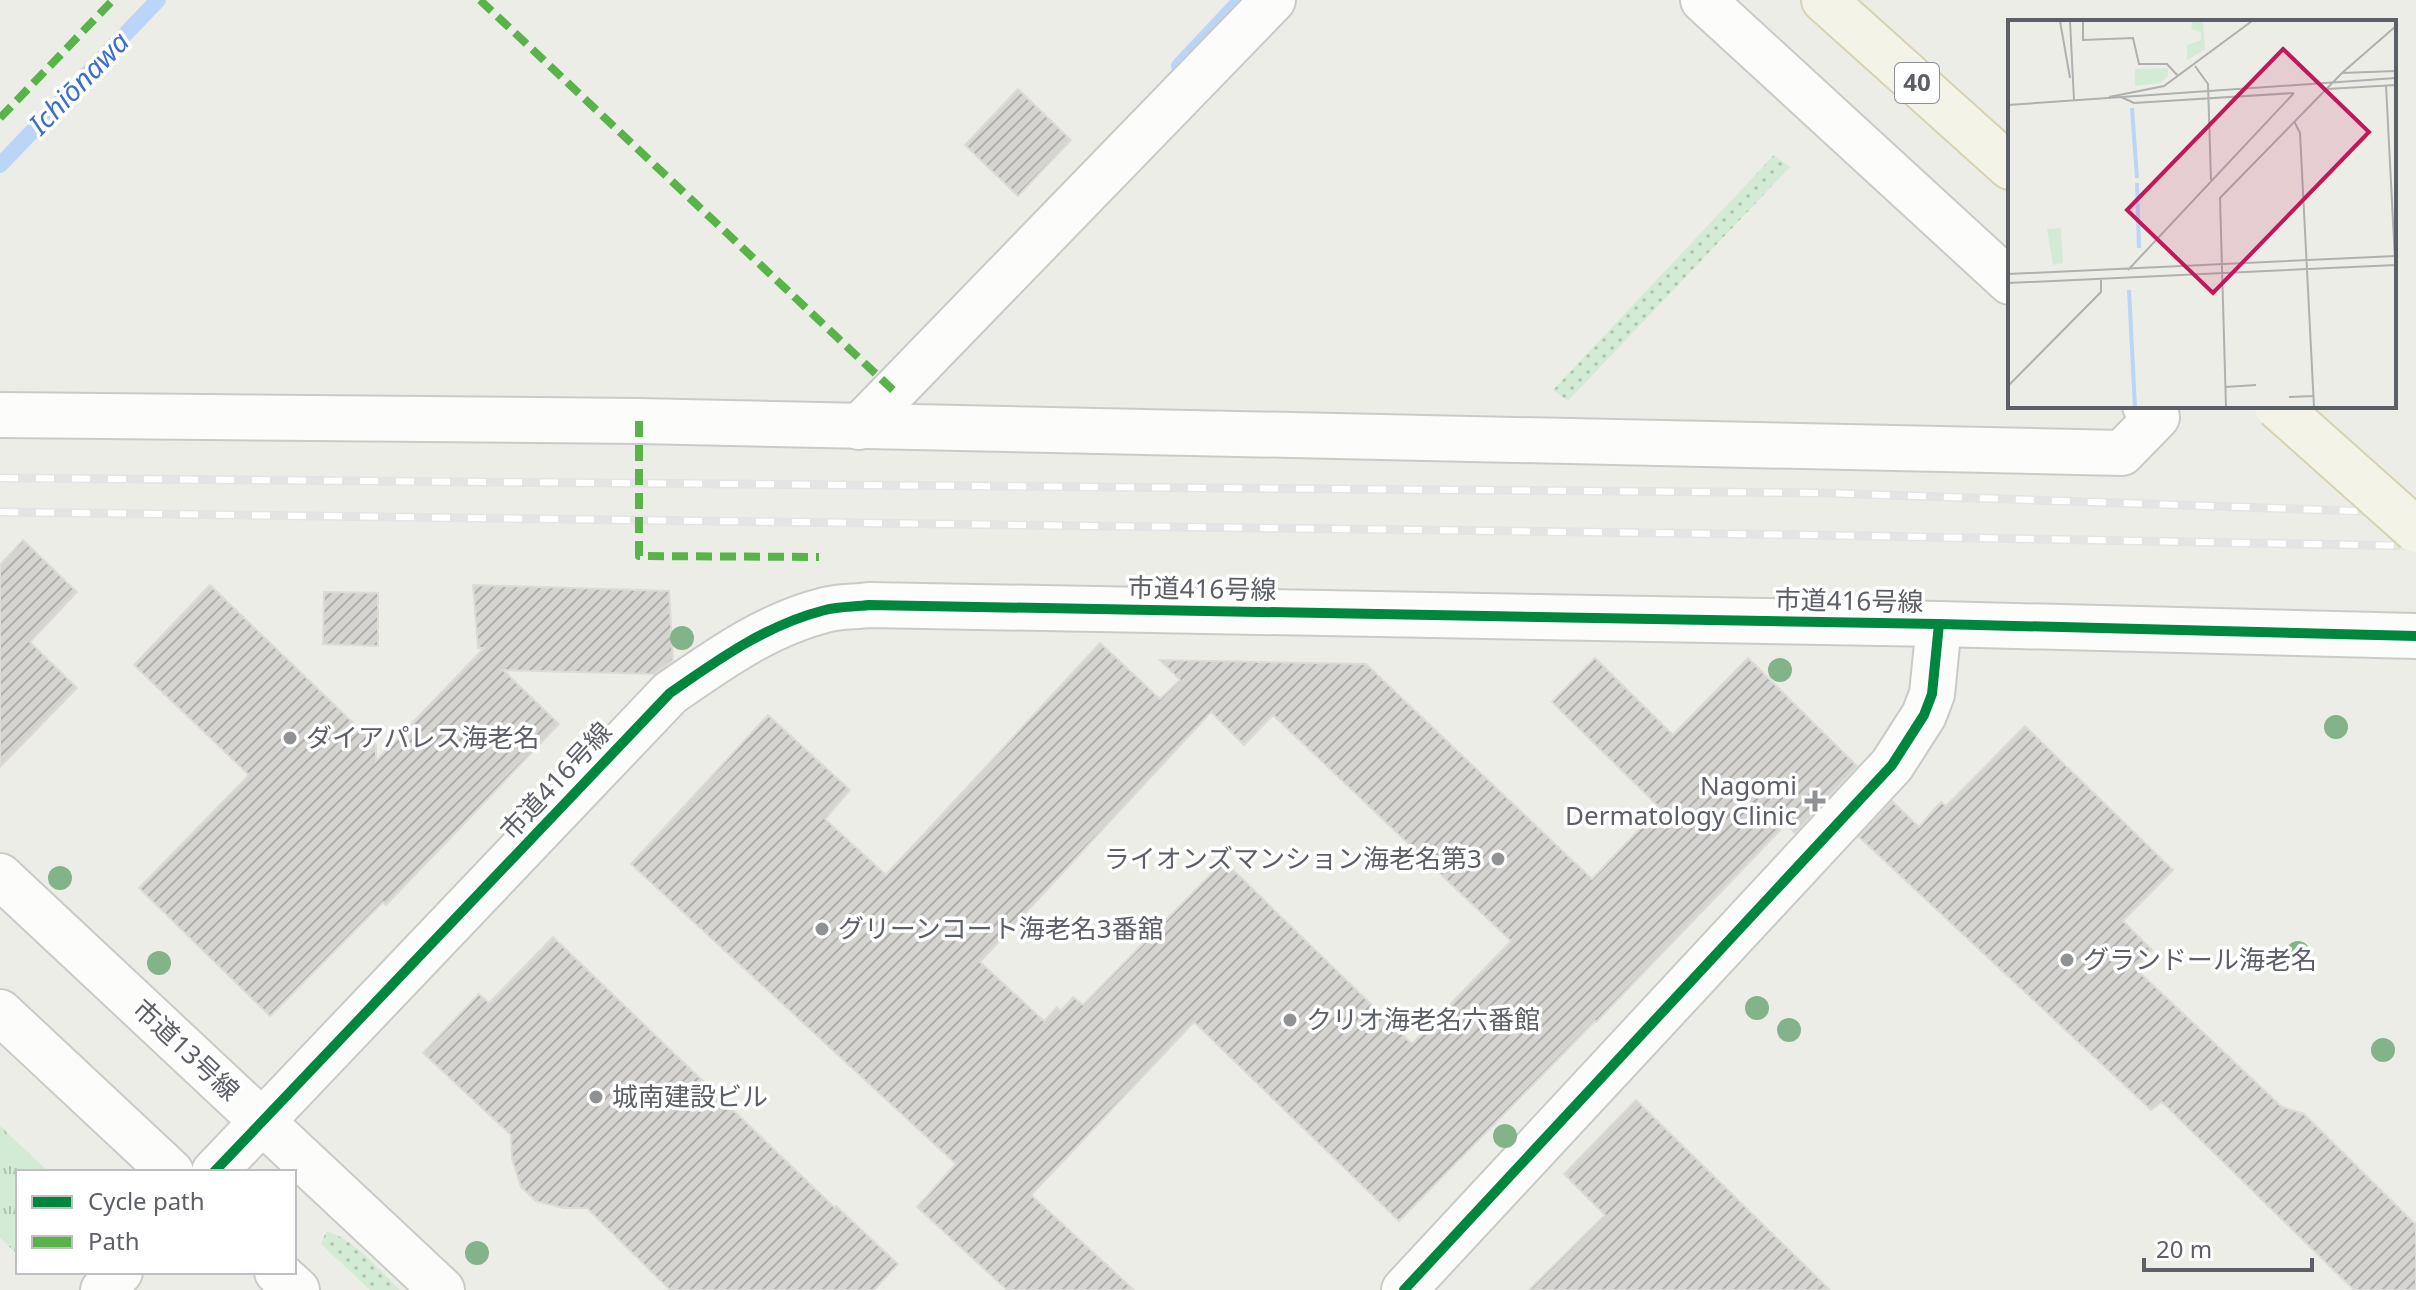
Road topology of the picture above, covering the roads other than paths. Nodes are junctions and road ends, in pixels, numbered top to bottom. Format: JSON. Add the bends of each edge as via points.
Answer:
{"nodes":[{"id":1,"x":1273,"y":0,"type":"edge"},
{"id":2,"x":1703,"y":0,"type":"edge"},
{"id":3,"x":1824,"y":0,"type":"edge"},
{"id":4,"x":2008,"y":165,"type":"edge"},
{"id":5,"x":2008,"y":280,"type":"edge"},
{"id":6,"x":2279,"y":408,"type":"edge"},
{"id":7,"x":2151,"y":412,"type":"edge"},
{"id":8,"x":0,"y":415,"type":"edge"},
{"id":9,"x":859,"y":427,"type":"junction"},
{"id":10,"x":2416,"y":530,"type":"edge"},
{"id":11,"x":1939,"y":624,"type":"junction"},
{"id":12,"x":2416,"y":636,"type":"edge"},
{"id":13,"x":0,"y":876,"type":"edge"},
{"id":14,"x":0,"y":1012,"type":"edge"},
{"id":15,"x":261,"y":1121,"type":"junction"},
{"id":16,"x":169,"y":1170,"type":"edge"},
{"id":17,"x":216,"y":1170,"type":"edge"},
{"id":18,"x":118,"y":1274,"type":"edge"},
{"id":19,"x":279,"y":1274,"type":"edge"},
{"id":20,"x":103,"y":1290,"type":"edge"},
{"id":21,"x":297,"y":1290,"type":"edge"},
{"id":22,"x":442,"y":1290,"type":"edge"},
{"id":23,"x":1404,"y":1290,"type":"edge"}],
"edges":[{"from":1,"to":9,"type":"street"},
{"from":2,"to":5,"type":"street"},
{"from":3,"to":4,"type":"main road","number":"40"},
{"from":6,"to":10,"type":"main road","bridge":true},
{"from":7,"to":9,"type":"street","via":[[2122,453]]},
{"from":8,"to":9,"type":"street"},
{"from":11,"to":12,"type":"street","name":"市道416号線"},
{"from":11,"to":15,"type":"street","name":"市道416号線","via":[[885,605],[827,609],[739,645],[670,693]]},
{"from":11,"to":23,"type":"street","via":[[1932,694],[1892,765]]},
{"from":13,"to":15,"type":"street","name":"市道13号線"},
{"from":14,"to":16,"type":"street"},
{"from":15,"to":17,"type":"street","name":"市道416号線"},
{"from":15,"to":22,"type":"street","name":"市道13号線"},
{"from":18,"to":20,"type":"street"},
{"from":19,"to":21,"type":"street"}]}
